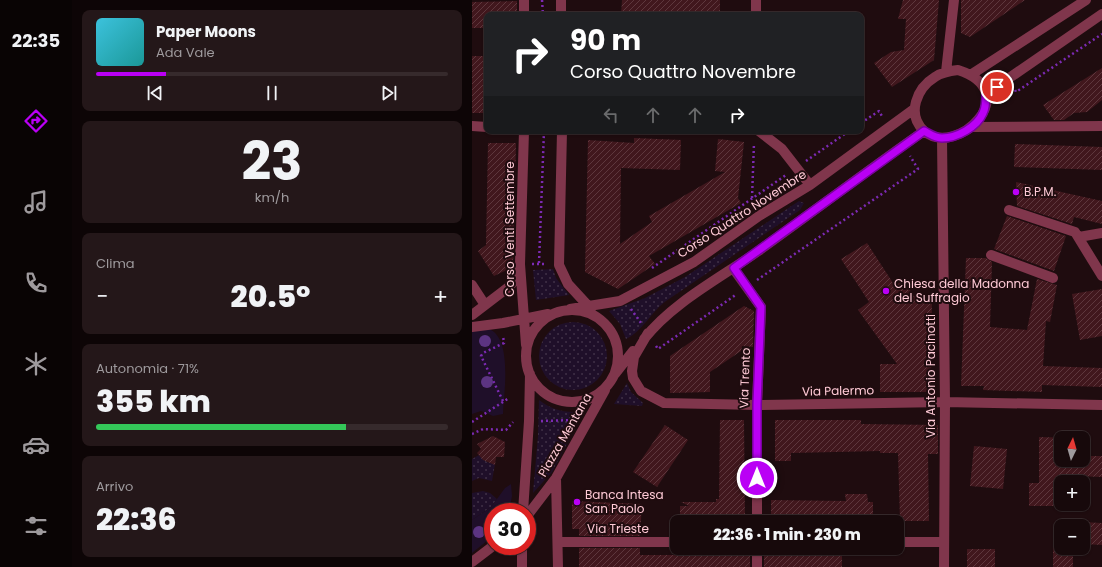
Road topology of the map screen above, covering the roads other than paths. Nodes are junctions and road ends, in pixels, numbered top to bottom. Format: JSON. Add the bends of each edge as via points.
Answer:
{"nodes":[{"id":1,"x":524,"y":0,"type":"edge"},
{"id":2,"x":561,"y":0,"type":"edge"},
{"id":3,"x":756,"y":0,"type":"edge"},
{"id":4,"x":954,"y":0,"type":"edge"},
{"id":5,"x":1086,"y":0,"type":"edge"},
{"id":6,"x":524,"y":12,"type":"edge"},
{"id":7,"x":561,"y":12,"type":"edge"},
{"id":8,"x":756,"y":12,"type":"edge"},
{"id":9,"x":1102,"y":14,"type":"edge"},
{"id":10,"x":946,"y":72,"type":"junction"},
{"id":11,"x":972,"y":74,"type":"junction"},
{"id":12,"x":986,"y":94,"type":"junction"},
{"id":13,"x":914,"y":109,"type":"junction"},
{"id":14,"x":472,"y":126,"type":"edge"},
{"id":15,"x":484,"y":126,"type":"edge"},
{"id":16,"x":1102,"y":126,"type":"edge"},
{"id":17,"x":972,"y":127,"type":"junction"},
{"id":18,"x":924,"y":131,"type":"junction"},
{"id":19,"x":524,"y":134,"type":"edge"},
{"id":20,"x":562,"y":134,"type":"edge"},
{"id":21,"x":756,"y":135,"type":"edge"},
{"id":22,"x":942,"y":138,"type":"junction"},
{"id":23,"x":810,"y":185,"type":"junction"},
{"id":24,"x":1009,"y":210,"type":"dead end"},
{"id":25,"x":1102,"y":233,"type":"edge"},
{"id":26,"x":1079,"y":237,"type":"junction"},
{"id":27,"x":991,"y":255,"type":"dead end"},
{"id":28,"x":520,"y":268,"type":"junction"},
{"id":29,"x":734,"y":268,"type":"junction"},
{"id":30,"x":1102,"y":276,"type":"edge"},
{"id":31,"x":1053,"y":278,"type":"dead end"},
{"id":32,"x":472,"y":285,"type":"edge"},
{"id":33,"x":485,"y":305,"type":"junction"},
{"id":34,"x":588,"y":305,"type":"junction"},
{"id":35,"x":570,"y":309,"type":"junction"},
{"id":36,"x":556,"y":312,"type":"junction"},
{"id":37,"x":472,"y":315,"type":"edge"},
{"id":38,"x":524,"y":319,"type":"junction"},
{"id":39,"x":605,"y":323,"type":"junction"},
{"id":40,"x":472,"y":327,"type":"edge"},
{"id":41,"x":648,"y":333,"type":"junction"},
{"id":42,"x":526,"y":351,"type":"junction"},
{"id":43,"x":530,"y":374,"type":"junction"},
{"id":44,"x":615,"y":374,"type":"junction"},
{"id":45,"x":608,"y":385,"type":"junction"},
{"id":46,"x":945,"y":402,"type":"junction"},
{"id":47,"x":757,"y":404,"type":"junction"},
{"id":48,"x":1102,"y":405,"type":"edge"},
{"id":49,"x":556,"y":478,"type":"junction"},
{"id":50,"x":524,"y":503,"type":"edge"},
{"id":51,"x":536,"y":504,"type":"edge"},
{"id":52,"x":757,"y":515,"type":"edge"},
{"id":53,"x":558,"y":542,"type":"junction"},
{"id":54,"x":670,"y":542,"type":"edge"},
{"id":55,"x":904,"y":542,"type":"edge"},
{"id":56,"x":944,"y":542,"type":"junction"},
{"id":57,"x":484,"y":553,"type":"edge"},
{"id":58,"x":522,"y":555,"type":"edge"},
{"id":59,"x":757,"y":555,"type":"edge"},
{"id":60,"x":472,"y":562,"type":"edge"},
{"id":61,"x":522,"y":567,"type":"edge"},
{"id":62,"x":558,"y":567,"type":"edge"},
{"id":63,"x":757,"y":567,"type":"edge"},
{"id":64,"x":944,"y":567,"type":"edge"}],
"edges":[{"from":1,"to":6,"type":"street"},
{"from":2,"to":7,"type":"street"},
{"from":3,"to":8,"type":"street"},
{"from":4,"to":10,"type":"street"},
{"from":5,"to":11,"type":"street"},
{"from":9,"to":12,"type":"street"},
{"from":10,"to":11,"type":"street","via":[[958,70]]},
{"from":10,"to":13,"type":"street","via":[[923,86]]},
{"from":11,"to":12,"type":"street","via":[[983,84]]},
{"from":12,"to":17,"type":"street","via":[[983,113]]},
{"from":13,"to":18,"type":"street"},
{"from":13,"to":23,"type":"street","name":"Corso Quattro Novembre"},
{"from":14,"to":15,"type":"street"},
{"from":16,"to":17,"type":"street"},
{"from":17,"to":22,"type":"street"},
{"from":18,"to":22,"type":"street"},
{"from":18,"to":29,"type":"street"},
{"from":19,"to":28,"type":"street","name":"Corso Venti Settembre"},
{"from":20,"to":34,"type":"street","via":[[559,265],[568,284]]},
{"from":21,"to":23,"type":"street","via":[[782,149]]},
{"from":22,"to":46,"type":"street","name":"Via Antonio Pacinotti"},
{"from":23,"to":34,"type":"street","name":"Corso Quattro Novembre","via":[[759,216],[694,262],[659,282],[620,301]]},
{"from":24,"to":26,"type":"street","via":[[1075,232]]},
{"from":25,"to":26,"type":"street"},
{"from":26,"to":30,"type":"street"},
{"from":27,"to":31,"type":"street"},
{"from":28,"to":33,"type":"street","via":[[512,284]]},
{"from":28,"to":38,"type":"street","name":"Corso Venti Settembre"},
{"from":29,"to":41,"type":"street","via":[[703,288]]},
{"from":29,"to":47,"type":"street","name":"Via Trento","via":[[761,307]]},
{"from":32,"to":33,"type":"street"},
{"from":33,"to":37,"type":"street"},
{"from":34,"to":35,"type":"street","name":"Corso Quattro Novembre"},
{"from":34,"to":39,"type":"street"},
{"from":35,"to":36,"type":"street"},
{"from":35,"to":39,"type":"street","via":[[588,312]]},
{"from":36,"to":38,"type":"street"},
{"from":36,"to":42,"type":"street","via":[[534,329]]},
{"from":38,"to":40,"type":"street"},
{"from":38,"to":42,"type":"street","name":"Corso Venti Settembre"},
{"from":39,"to":44,"type":"street","via":[[618,345]]},
{"from":41,"to":44,"type":"street"},
{"from":41,"to":47,"type":"street","name":"Via Palermo","via":[[634,357],[632,371],[636,384],[644,394],[664,403]]},
{"from":42,"to":43,"type":"street"},
{"from":43,"to":45,"type":"street","via":[[544,392],[566,401],[591,398]]},
{"from":43,"to":50,"type":"street","name":"Piazza Mentana"},
{"from":44,"to":45,"type":"street"},
{"from":45,"to":49,"type":"street","name":"Piazza Mentana"},
{"from":46,"to":47,"type":"street","name":"Via Palermo"},
{"from":46,"to":48,"type":"street","name":"Via Palermo"},
{"from":46,"to":56,"type":"street","name":"Via Antonio Pacinotti"},
{"from":47,"to":52,"type":"street","name":"Via Trento"},
{"from":49,"to":51,"type":"street","name":"Piazza Mentana"},
{"from":49,"to":53,"type":"street"},
{"from":53,"to":54,"type":"street","name":"Via Trieste"},
{"from":53,"to":62,"type":"street"},
{"from":55,"to":56,"type":"street"},
{"from":56,"to":64,"type":"street","name":"Via Antonio Pacinotti"},
{"from":57,"to":60,"type":"street"},
{"from":58,"to":61,"type":"street"},
{"from":59,"to":63,"type":"street"}]}
